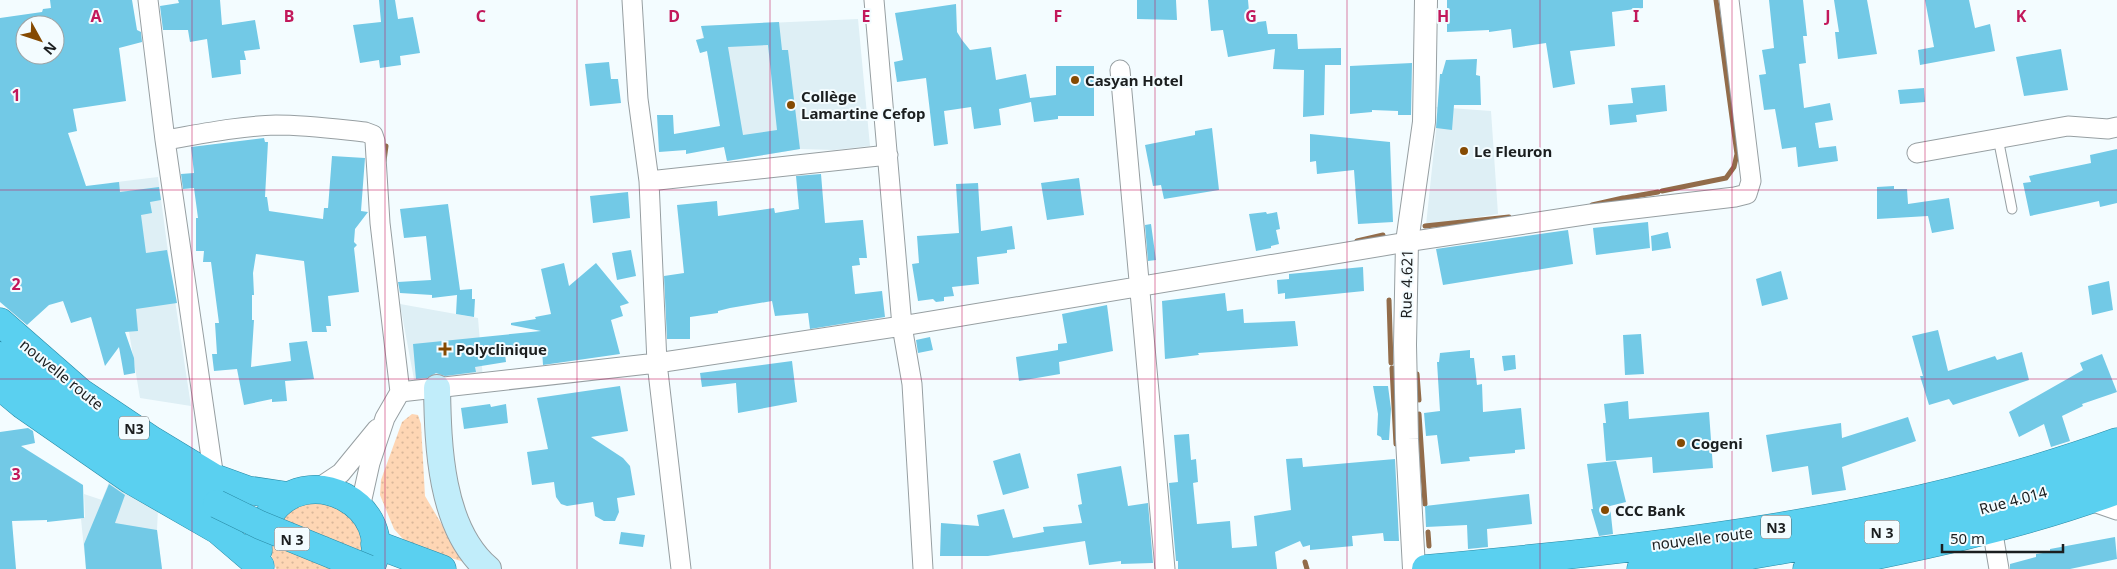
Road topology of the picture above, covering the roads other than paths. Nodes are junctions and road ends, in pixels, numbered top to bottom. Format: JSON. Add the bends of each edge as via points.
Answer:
{"nodes":[{"id":1,"x":148,"y":0,"type":"edge"},
{"id":2,"x":632,"y":0,"type":"edge"},
{"id":3,"x":874,"y":0,"type":"edge"},
{"id":4,"x":1426,"y":0,"type":"edge"},
{"id":5,"x":1729,"y":0,"type":"edge"},
{"id":6,"x":1120,"y":70,"type":"dead end"},
{"id":7,"x":2117,"y":127,"type":"edge"},
{"id":8,"x":1998,"y":138,"type":"junction"},
{"id":9,"x":165,"y":140,"type":"junction"},
{"id":10,"x":1917,"y":153,"type":"dead end"},
{"id":11,"x":888,"y":155,"type":"junction"},
{"id":12,"x":649,"y":181,"type":"junction"},
{"id":13,"x":2012,"y":209,"type":"dead end"},
{"id":14,"x":1407,"y":242,"type":"junction"},
{"id":15,"x":1140,"y":287,"type":"junction"},
{"id":16,"x":0,"y":322,"type":"edge"},
{"id":17,"x":902,"y":326,"type":"junction"},
{"id":18,"x":0,"y":356,"type":"edge"},
{"id":19,"x":657,"y":363,"type":"junction"},
{"id":20,"x":0,"y":386,"type":"edge"},
{"id":21,"x":437,"y":388,"type":"junction"},
{"id":22,"x":400,"y":392,"type":"junction"},
{"id":23,"x":386,"y":418,"type":"junction"},
{"id":24,"x":2117,"y":442,"type":"edge"},
{"id":25,"x":2117,"y":466,"type":"edge"},
{"id":26,"x":317,"y":489,"type":"junction"},
{"id":27,"x":2117,"y":490,"type":"edge"},
{"id":28,"x":216,"y":491,"type":"junction"},
{"id":29,"x":288,"y":496,"type":"junction"},
{"id":30,"x":2088,"y":500,"type":"junction"},
{"id":31,"x":360,"y":508,"type":"junction"},
{"id":32,"x":2117,"y":510,"type":"edge"},
{"id":33,"x":1992,"y":528,"type":"junction"},
{"id":34,"x":371,"y":561,"type":"edge"},
{"id":35,"x":261,"y":567,"type":"edge"},
{"id":36,"x":442,"y":569,"type":"edge"},
{"id":37,"x":488,"y":569,"type":"edge"},
{"id":38,"x":681,"y":569,"type":"edge"},
{"id":39,"x":923,"y":569,"type":"edge"},
{"id":40,"x":1165,"y":569,"type":"edge"},
{"id":41,"x":1414,"y":569,"type":"edge"},
{"id":42,"x":1426,"y":569,"type":"edge"},
{"id":43,"x":1641,"y":569,"type":"edge"},
{"id":44,"x":1807,"y":569,"type":"edge"},
{"id":45,"x":1999,"y":569,"type":"edge"}],
"edges":[{"from":1,"to":9,"type":"street"},
{"from":2,"to":12,"type":"street","via":[[638,99]]},
{"from":3,"to":11,"type":"street"},
{"from":4,"to":14,"type":"street","name":"Rue 4.621","via":[[1424,122]]},
{"from":5,"to":14,"type":"street","via":[[1751,181],[1747,194]]},
{"from":6,"to":15,"type":"street"},
{"from":7,"to":8,"type":"street","via":[[2068,126]]},
{"from":8,"to":10,"type":"street"},
{"from":8,"to":13,"type":"lane"},
{"from":9,"to":22,"type":"street","via":[[276,125],[373,135],[389,313]]},
{"from":9,"to":28,"type":"street"},
{"from":11,"to":12,"type":"street"},
{"from":11,"to":17,"type":"street"},
{"from":12,"to":19,"type":"street"},
{"from":14,"to":15,"type":"street"},
{"from":14,"to":41,"type":"street","name":"Rue 4.621","via":[[1407,439]]},
{"from":15,"to":17,"type":"street"},
{"from":15,"to":40,"type":"street"},
{"from":16,"to":28,"type":"highway","name":"nouvelle route","number":"N3","via":[[80,392],[153,441]]},
{"from":17,"to":19,"type":"street"},
{"from":17,"to":39,"type":"street","via":[[912,384]]},
{"from":18,"to":28,"type":"highway","name":"nouvelle route","number":"N3","via":[[96,428]]},
{"from":19,"to":21,"type":"street"},
{"from":19,"to":38,"type":"street"},
{"from":20,"to":35,"type":"highway","via":[[131,480],[218,530]]},
{"from":21,"to":22,"type":"street"},
{"from":21,"to":37,"type":"main road","via":[[438,449],[446,492],[468,545]]},
{"from":22,"to":23,"type":"street"},
{"from":23,"to":26,"type":"street","via":[[341,473]]},
{"from":23,"to":31,"type":"street"},
{"from":24,"to":42,"type":"highway","name":"nouvelle route","number":"N3","via":[[2013,475],[1838,518],[1690,539]]},
{"from":25,"to":43,"type":"highway","name":"Rue 4.014","number":"N 3","via":[[2061,487],[1990,507],[1867,535],[1706,563]]},
{"from":26,"to":29,"type":"highway","via":[[302,490]]},
{"from":26,"to":31,"type":"highway","via":[[333,491]]},
{"from":27,"to":30,"type":"highway"},
{"from":28,"to":29,"type":"highway","name":"nouvelle route","number":"N3","via":[[246,490]]},
{"from":28,"to":34,"type":"highway","number":"N 3","bridge":true,"via":[[260,525]]},
{"from":29,"to":35,"type":"highway","via":[[273,509],[262,526],[258,546]]},
{"from":30,"to":32,"type":"street"},
{"from":30,"to":33,"type":"highway"},
{"from":31,"to":34,"type":"highway","via":[[371,525]]},
{"from":33,"to":44,"type":"highway"},
{"from":33,"to":45,"type":"street"},
{"from":34,"to":36,"type":"highway"}]}
